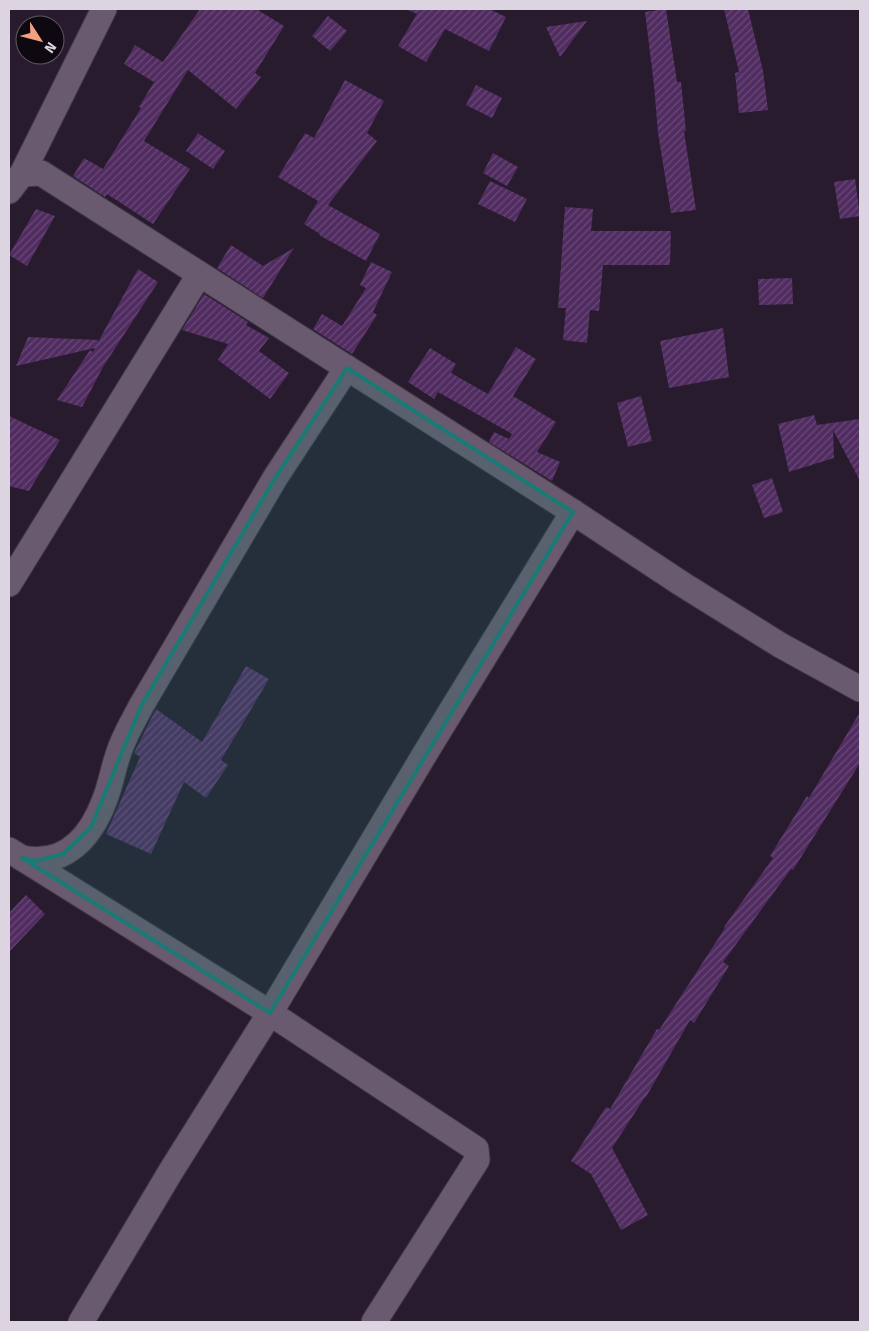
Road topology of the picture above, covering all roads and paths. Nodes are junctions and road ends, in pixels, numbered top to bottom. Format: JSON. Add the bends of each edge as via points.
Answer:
{"nodes":[{"id":1,"x":104,"y":9,"type":"edge"},
{"id":2,"x":15,"y":183,"type":"edge"},
{"id":3,"x":199,"y":275,"type":"junction"},
{"id":4,"x":347,"y":368,"type":"junction"},
{"id":5,"x":573,"y":512,"type":"junction"},
{"id":6,"x":9,"y":584,"type":"edge"},
{"id":7,"x":860,"y":689,"type":"edge"},
{"id":8,"x":15,"y":854,"type":"edge"},
{"id":9,"x":270,"y":1013,"type":"junction"},
{"id":10,"x":81,"y":1322,"type":"edge"},
{"id":11,"x":374,"y":1322,"type":"edge"}],
"edges":[{"from":1,"to":2,"type":"street"},
{"from":2,"to":3,"type":"street","via":[[41,173]]},
{"from":3,"to":4,"type":"street"},
{"from":3,"to":6,"type":"street"},
{"from":4,"to":5,"type":"street"},
{"from":4,"to":8,"type":"street","via":[[275,478],[141,706],[122,744],[104,801],[90,827],[76,844],[48,860],[36,861]]},
{"from":5,"to":7,"type":"street","via":[[780,645]]},
{"from":5,"to":9,"type":"street"},
{"from":8,"to":9,"type":"street"},
{"from":9,"to":10,"type":"street"},
{"from":9,"to":11,"type":"street","via":[[476,1149],[478,1160]]}]}
